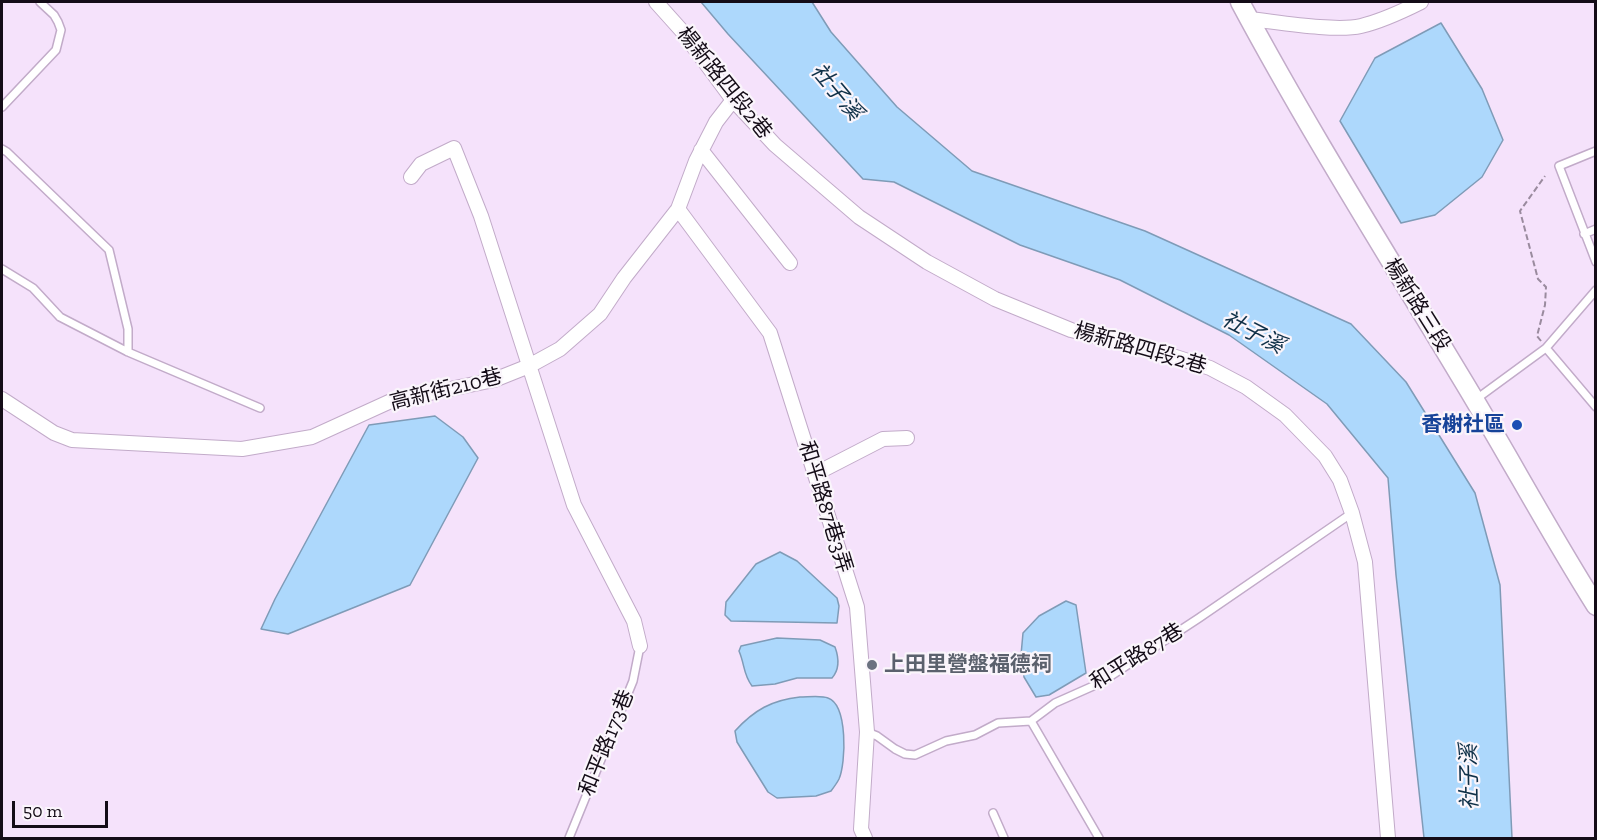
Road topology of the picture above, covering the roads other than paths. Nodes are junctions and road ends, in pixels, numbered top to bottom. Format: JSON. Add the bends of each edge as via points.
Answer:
{"nodes":[{"id":1,"x":40,"y":2,"type":"edge"},
{"id":2,"x":657,"y":2,"type":"edge"},
{"id":3,"x":1240,"y":2,"type":"edge"},
{"id":4,"x":1421,"y":2,"type":"edge"},
{"id":5,"x":1250,"y":19,"type":"junction"},
{"id":6,"x":733,"y":100,"type":"junction"},
{"id":7,"x":2,"y":107,"type":"edge"},
{"id":8,"x":2,"y":148,"type":"edge"},
{"id":9,"x":701,"y":150,"type":"junction"},
{"id":10,"x":1596,"y":151,"type":"edge"},
{"id":11,"x":411,"y":177,"type":"dead end"},
{"id":12,"x":678,"y":209,"type":"junction"},
{"id":13,"x":1596,"y":229,"type":"edge"},
{"id":14,"x":1584,"y":234,"type":"junction"},
{"id":15,"x":1596,"y":262,"type":"edge"},
{"id":16,"x":790,"y":263,"type":"dead end"},
{"id":17,"x":2,"y":269,"type":"edge"},
{"id":18,"x":1596,"y":290,"type":"edge"},
{"id":19,"x":1546,"y":348,"type":"junction"},
{"id":20,"x":128,"y":352,"type":"junction"},
{"id":21,"x":529,"y":366,"type":"junction"},
{"id":22,"x":2,"y":399,"type":"edge"},
{"id":23,"x":1475,"y":400,"type":"junction"},
{"id":24,"x":1596,"y":407,"type":"edge"},
{"id":25,"x":261,"y":408,"type":"dead end"},
{"id":26,"x":907,"y":438,"type":"dead end"},
{"id":27,"x":815,"y":474,"type":"junction"},
{"id":28,"x":1352,"y":513,"type":"junction"},
{"id":29,"x":1596,"y":606,"type":"edge"},
{"id":30,"x":640,"y":646,"type":"joint"},
{"id":31,"x":1031,"y":722,"type":"junction"},
{"id":32,"x":867,"y":732,"type":"junction"},
{"id":33,"x":993,"y":813,"type":"dead end"},
{"id":34,"x":569,"y":838,"type":"edge"},
{"id":35,"x":865,"y":838,"type":"edge"},
{"id":36,"x":1004,"y":838,"type":"edge"},
{"id":37,"x":1099,"y":838,"type":"edge"},
{"id":38,"x":1388,"y":838,"type":"edge"}],
"edges":[{"from":1,"to":7,"type":"lane","via":[[54,15],[61,30],[56,50]]},
{"from":2,"to":6,"type":"street","name":"楊新路四段2巷"},
{"from":3,"to":5,"type":"main road","name":"楊新路三段"},
{"from":4,"to":5,"type":"street","via":[[1360,26]]},
{"from":5,"to":23,"type":"main road","name":"楊新路三段","via":[[1356,206]]},
{"from":6,"to":9,"type":"street","name":"高新街210巷"},
{"from":6,"to":28,"type":"street","name":"楊新路四段2巷","via":[[775,145],[859,217],[927,262],[995,299],[1071,330],[1157,351],[1209,368],[1246,387],[1285,415],[1325,456],[1340,480]]},
{"from":8,"to":20,"type":"lane","via":[[109,250],[128,328]]},
{"from":9,"to":12,"type":"street","name":"高新街210巷"},
{"from":9,"to":16,"type":"street"},
{"from":10,"to":14,"type":"lane","via":[[1558,166]]},
{"from":11,"to":21,"type":"street","via":[[421,164],[454,148],[481,216]]},
{"from":12,"to":21,"type":"street","name":"高新街210巷","via":[[600,314],[560,349]]},
{"from":12,"to":27,"type":"street","name":"和平路87巷3弄","via":[[770,333]]},
{"from":13,"to":14,"type":"lane"},
{"from":14,"to":15,"type":"lane"},
{"from":17,"to":20,"type":"lane","via":[[33,288],[60,317]]},
{"from":18,"to":19,"type":"lane"},
{"from":19,"to":23,"type":"lane"},
{"from":19,"to":24,"type":"lane"},
{"from":20,"to":25,"type":"lane"},
{"from":21,"to":22,"type":"street","name":"高新街210巷","via":[[494,380],[391,401],[312,437],[242,449],[72,440],[54,433]]},
{"from":21,"to":30,"type":"street","via":[[574,505],[634,621]]},
{"from":23,"to":29,"type":"main road","name":"楊新路三段"},
{"from":26,"to":27,"type":"street","via":[[883,440]]},
{"from":27,"to":32,"type":"street","name":"和平路87巷3弄","via":[[857,607]]},
{"from":28,"to":31,"type":"lane","name":"和平路87巷","via":[[1110,676],[1055,703]]},
{"from":28,"to":38,"type":"street","name":"楊新路四段2巷","via":[[1365,562]]},
{"from":30,"to":34,"type":"lane","name":"和平路173巷","via":[[633,681]]},
{"from":31,"to":32,"type":"lane","via":[[998,723],[915,755],[905,754]]},
{"from":31,"to":37,"type":"lane"},
{"from":32,"to":35,"type":"street","name":"和平路87巷3弄","via":[[861,829]]},
{"from":33,"to":36,"type":"lane"}]}
